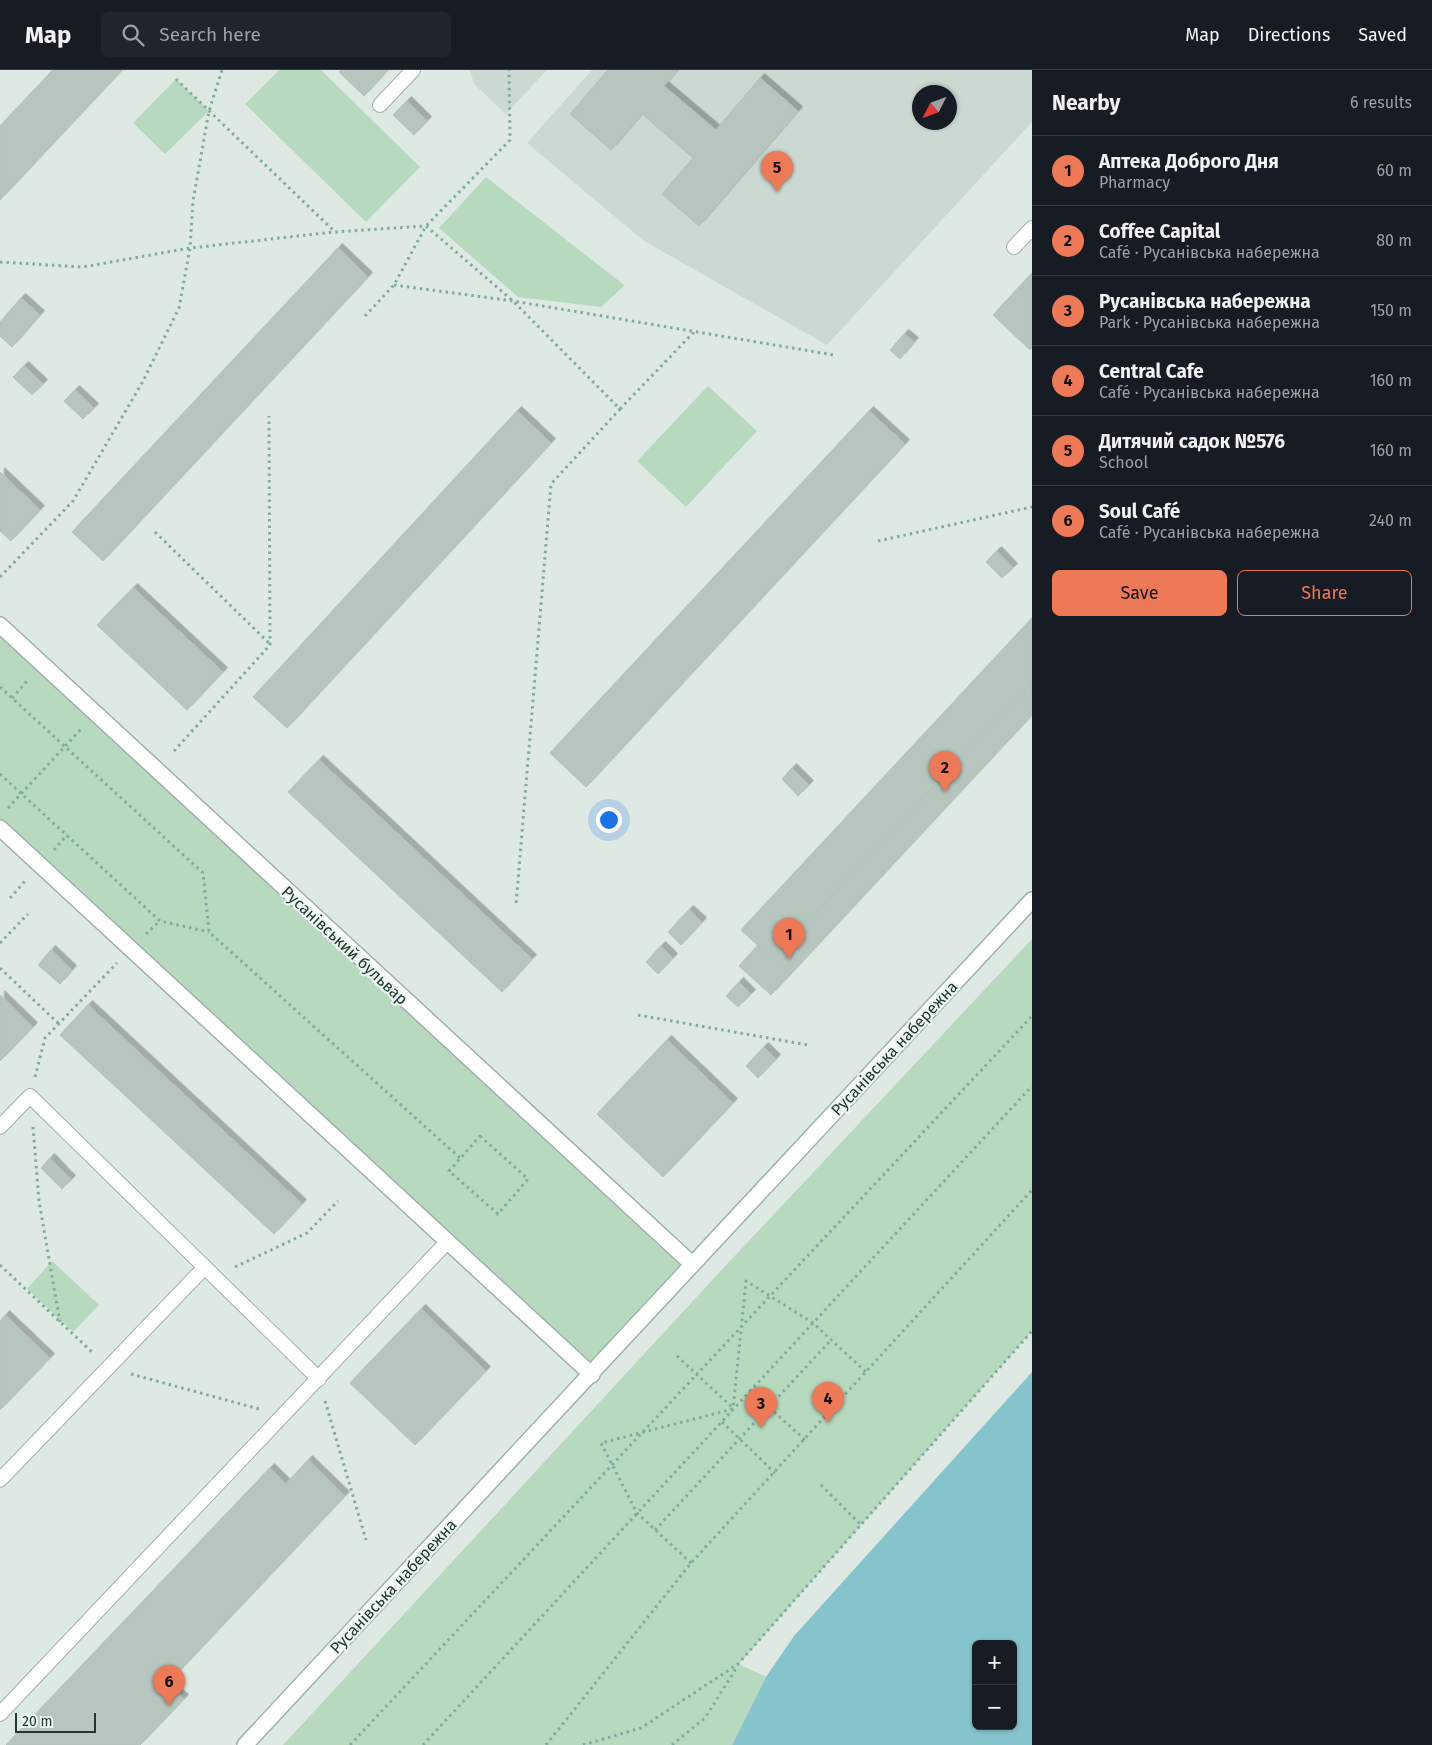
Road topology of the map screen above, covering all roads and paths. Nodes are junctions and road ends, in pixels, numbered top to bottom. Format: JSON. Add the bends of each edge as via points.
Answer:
{"nodes":[{"id":1,"x":222,"y":70,"type":"edge"},
{"id":2,"x":413,"y":70,"type":"edge"},
{"id":3,"x":510,"y":70,"type":"edge"},
{"id":4,"x":176,"y":78,"type":"dead end"},
{"id":5,"x":380,"y":105,"type":"dead end"},
{"id":6,"x":210,"y":111,"type":"junction"},
{"id":7,"x":426,"y":226,"type":"junction"},
{"id":8,"x":1032,"y":228,"type":"edge"},
{"id":9,"x":334,"y":232,"type":"junction"},
{"id":10,"x":1014,"y":247,"type":"dead end"},
{"id":11,"x":190,"y":248,"type":"junction"},
{"id":12,"x":0,"y":262,"type":"edge"},
{"id":13,"x":394,"y":284,"type":"junction"},
{"id":14,"x":513,"y":302,"type":"junction"},
{"id":15,"x":365,"y":316,"type":"dead end"},
{"id":16,"x":694,"y":332,"type":"junction"},
{"id":17,"x":834,"y":355,"type":"dead end"},
{"id":18,"x":620,"y":409,"type":"junction"},
{"id":19,"x":269,"y":416,"type":"dead end"},
{"id":20,"x":1032,"y":507,"type":"edge"},
{"id":21,"x":154,"y":532,"type":"dead end"},
{"id":22,"x":878,"y":541,"type":"dead end"},
{"id":23,"x":0,"y":578,"type":"edge"},
{"id":24,"x":0,"y":625,"type":"edge"},
{"id":25,"x":270,"y":645,"type":"junction"},
{"id":26,"x":0,"y":687,"type":"edge"},
{"id":27,"x":96,"y":713,"type":"junction"},
{"id":28,"x":65,"y":746,"type":"junction"},
{"id":29,"x":174,"y":751,"type":"dead end"},
{"id":30,"x":0,"y":774,"type":"edge"},
{"id":31,"x":22,"y":794,"type":"junction"},
{"id":32,"x":5,"y":811,"type":"dead end"},
{"id":33,"x":0,"y":828,"type":"edge"},
{"id":34,"x":1032,"y":900,"type":"edge"},
{"id":35,"x":516,"y":905,"type":"dead end"},
{"id":36,"x":28,"y":914,"type":"dead end"},
{"id":37,"x":160,"y":921,"type":"junction"},
{"id":38,"x":209,"y":932,"type":"junction"},
{"id":39,"x":0,"y":943,"type":"edge"},
{"id":40,"x":131,"y":949,"type":"junction"},
{"id":41,"x":0,"y":968,"type":"edge"},
{"id":42,"x":638,"y":1015,"type":"dead end"},
{"id":43,"x":1032,"y":1016,"type":"edge"},
{"id":44,"x":59,"y":1024,"type":"junction"},
{"id":45,"x":808,"y":1044,"type":"dead end"},
{"id":46,"x":1032,"y":1086,"type":"edge"},
{"id":47,"x":30,"y":1096,"type":"junction"},
{"id":48,"x":0,"y":1127,"type":"edge"},
{"id":49,"x":460,"y":1158,"type":"junction"},
{"id":50,"x":1032,"y":1190,"type":"edge"},
{"id":51,"x":338,"y":1201,"type":"dead end"},
{"id":52,"x":448,"y":1241,"type":"junction"},
{"id":53,"x":692,"y":1264,"type":"junction"},
{"id":54,"x":210,"y":1271,"type":"junction"},
{"id":55,"x":769,"y":1296,"type":"junction"},
{"id":56,"x":60,"y":1322,"type":"dead end"},
{"id":57,"x":813,"y":1324,"type":"junction"},
{"id":58,"x":742,"y":1325,"type":"junction"},
{"id":59,"x":1032,"y":1331,"type":"edge"},
{"id":60,"x":831,"y":1340,"type":"junction"},
{"id":61,"x":677,"y":1356,"type":"dead end"},
{"id":62,"x":696,"y":1373,"type":"junction"},
{"id":63,"x":867,"y":1373,"type":"junction"},
{"id":64,"x":592,"y":1374,"type":"junction"},
{"id":65,"x":319,"y":1379,"type":"junction"},
{"id":66,"x":750,"y":1390,"type":"junction"},
{"id":67,"x":769,"y":1407,"type":"junction"},
{"id":68,"x":734,"y":1409,"type":"junction"},
{"id":69,"x":722,"y":1422,"type":"junction"},
{"id":70,"x":640,"y":1433,"type":"junction"},
{"id":71,"x":740,"y":1438,"type":"junction"},
{"id":72,"x":805,"y":1440,"type":"junction"},
{"id":73,"x":611,"y":1463,"type":"junction"},
{"id":74,"x":775,"y":1473,"type":"junction"},
{"id":75,"x":0,"y":1480,"type":"edge"},
{"id":76,"x":821,"y":1485,"type":"dead end"},
{"id":77,"x":637,"y":1514,"type":"junction"},
{"id":78,"x":861,"y":1525,"type":"junction"},
{"id":79,"x":655,"y":1530,"type":"junction"},
{"id":80,"x":366,"y":1540,"type":"dead end"},
{"id":81,"x":691,"y":1563,"type":"junction"},
{"id":82,"x":738,"y":1664,"type":"junction"},
{"id":83,"x":0,"y":1714,"type":"edge"},
{"id":84,"x":245,"y":1745,"type":"edge"},
{"id":85,"x":350,"y":1745,"type":"edge"},
{"id":86,"x":423,"y":1745,"type":"edge"},
{"id":87,"x":546,"y":1745,"type":"edge"},
{"id":88,"x":583,"y":1745,"type":"edge"},
{"id":89,"x":672,"y":1745,"type":"edge"}],
"edges":[{"from":1,"to":6,"type":"path"},
{"from":2,"to":5,"type":"lane"},
{"from":3,"to":7,"type":"path","via":[[510,140]]},
{"from":4,"to":6,"type":"path"},
{"from":6,"to":9,"type":"path"},
{"from":6,"to":11,"type":"path","via":[[193,201]]},
{"from":7,"to":9,"type":"path"},
{"from":7,"to":13,"type":"path"},
{"from":7,"to":14,"type":"path"},
{"from":8,"to":10,"type":"lane"},
{"from":9,"to":11,"type":"path"},
{"from":11,"to":12,"type":"path","via":[[83,267]]},
{"from":11,"to":23,"type":"path","via":[[179,308],[142,382],[72,501]]},
{"from":13,"to":14,"type":"path"},
{"from":13,"to":15,"type":"path"},
{"from":14,"to":16,"type":"path"},
{"from":14,"to":18,"type":"path"},
{"from":16,"to":17,"type":"path"},
{"from":16,"to":18,"type":"path"},
{"from":18,"to":35,"type":"path","via":[[551,484]]},
{"from":19,"to":25,"type":"path"},
{"from":20,"to":22,"type":"path"},
{"from":21,"to":25,"type":"path"},
{"from":24,"to":27,"type":"street","name":"Русанівський бульвар"},
{"from":25,"to":29,"type":"path"},
{"from":26,"to":28,"type":"path"},
{"from":27,"to":28,"type":"path"},
{"from":27,"to":53,"type":"street","name":"Русанівський бульвар"},
{"from":28,"to":31,"type":"path"},
{"from":28,"to":38,"type":"path","via":[[204,873]]},
{"from":30,"to":31,"type":"path"},
{"from":31,"to":32,"type":"path"},
{"from":31,"to":37,"type":"path"},
{"from":33,"to":40,"type":"street"},
{"from":34,"to":53,"type":"street","name":"Русанівська набережна"},
{"from":36,"to":39,"type":"path"},
{"from":37,"to":38,"type":"path"},
{"from":37,"to":40,"type":"path"},
{"from":38,"to":49,"type":"path"},
{"from":40,"to":44,"type":"path"},
{"from":40,"to":52,"type":"street"},
{"from":41,"to":44,"type":"path"},
{"from":42,"to":45,"type":"path"},
{"from":43,"to":55,"type":"path"},
{"from":44,"to":47,"type":"path","via":[[45,1038]]},
{"from":46,"to":57,"type":"path"},
{"from":47,"to":48,"type":"lane"},
{"from":47,"to":54,"type":"lane"},
{"from":47,"to":56,"type":"path","via":[[38,1201]]},
{"from":49,"to":49,"type":"path","via":[[449,1171],[498,1214],[528,1179],[480,1136]]},
{"from":50,"to":63,"type":"path"},
{"from":51,"to":54,"type":"path","via":[[307,1233]]},
{"from":52,"to":64,"type":"street"},
{"from":52,"to":65,"type":"lane"},
{"from":53,"to":64,"type":"street","name":"Русанівська набережна"},
{"from":54,"to":65,"type":"lane"},
{"from":54,"to":75,"type":"lane"},
{"from":55,"to":57,"type":"path"},
{"from":55,"to":58,"type":"path"},
{"from":55,"to":58,"type":"path","via":[[746,1281]]},
{"from":57,"to":60,"type":"path"},
{"from":57,"to":66,"type":"path"},
{"from":58,"to":62,"type":"path"},
{"from":58,"to":68,"type":"path"},
{"from":59,"to":78,"type":"path"},
{"from":60,"to":63,"type":"path"},
{"from":60,"to":67,"type":"path"},
{"from":61,"to":62,"type":"path"},
{"from":62,"to":68,"type":"path"},
{"from":62,"to":70,"type":"path"},
{"from":63,"to":72,"type":"path"},
{"from":64,"to":84,"type":"street","name":"Русанівська набережна"},
{"from":65,"to":80,"type":"path"},
{"from":65,"to":83,"type":"lane"},
{"from":66,"to":67,"type":"path"},
{"from":66,"to":68,"type":"path"},
{"from":67,"to":71,"type":"path"},
{"from":67,"to":72,"type":"path"},
{"from":68,"to":69,"type":"path"},
{"from":68,"to":70,"type":"path"},
{"from":69,"to":71,"type":"path"},
{"from":69,"to":77,"type":"path"},
{"from":70,"to":73,"type":"path"},
{"from":70,"to":73,"type":"path","via":[[601,1443]]},
{"from":71,"to":74,"type":"path"},
{"from":71,"to":79,"type":"path"},
{"from":72,"to":74,"type":"path"},
{"from":73,"to":77,"type":"path"},
{"from":73,"to":85,"type":"path"},
{"from":74,"to":81,"type":"path"},
{"from":76,"to":78,"type":"path"},
{"from":77,"to":79,"type":"path"},
{"from":77,"to":86,"type":"path"},
{"from":78,"to":82,"type":"path"},
{"from":79,"to":81,"type":"path"},
{"from":81,"to":87,"type":"path"},
{"from":82,"to":88,"type":"path","via":[[641,1728]]},
{"from":82,"to":89,"type":"path","via":[[705,1718]]}]}
